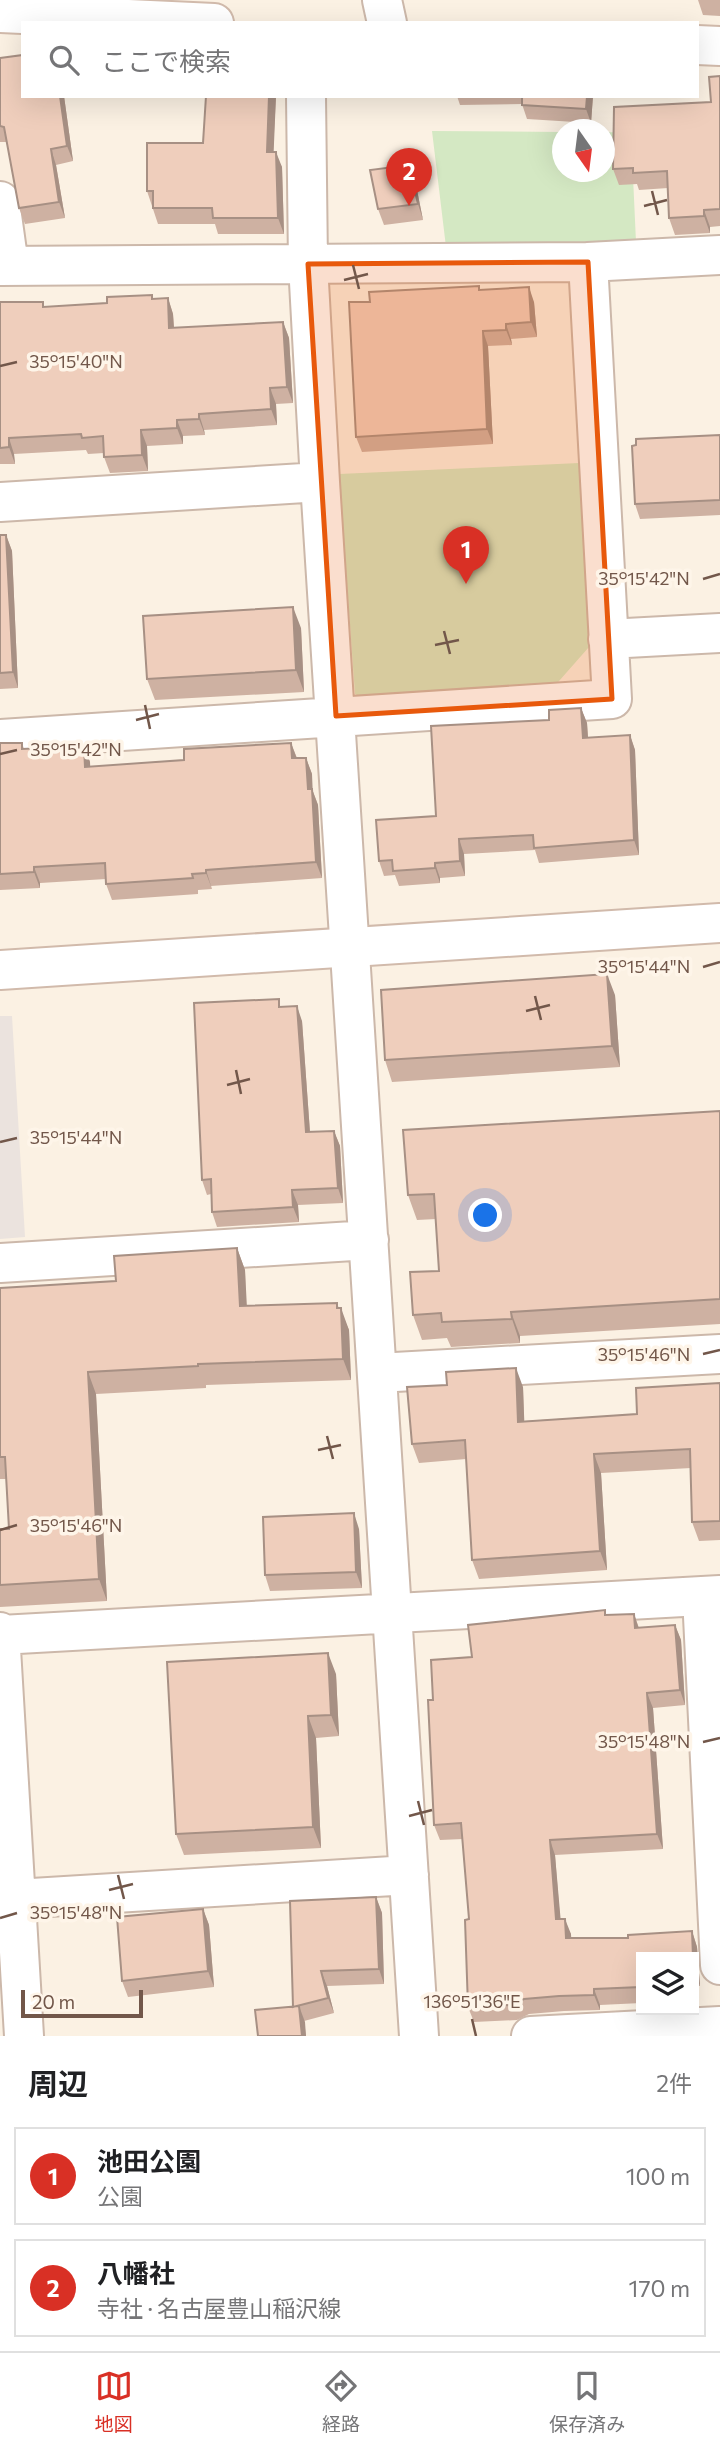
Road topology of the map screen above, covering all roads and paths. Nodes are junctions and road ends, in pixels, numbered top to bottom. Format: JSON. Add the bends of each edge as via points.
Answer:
{"nodes":[{"id":1,"x":382,"y":0,"type":"edge"},
{"id":2,"x":0,"y":13,"type":"edge"},
{"id":3,"x":171,"y":21,"type":"edge"},
{"id":4,"x":387,"y":21,"type":"edge"},
{"id":5,"x":699,"y":45,"type":"edge"},
{"id":6,"x":720,"y":46,"type":"edge"},
{"id":7,"x":306,"y":98,"type":"edge"},
{"id":8,"x":0,"y":201,"type":"edge"},
{"id":9,"x":720,"y":255,"type":"edge"},
{"id":10,"x":588,"y":262,"type":"junction"},
{"id":11,"x":308,"y":264,"type":"junction"},
{"id":12,"x":4,"y":266,"type":"edge"},
{"id":13,"x":320,"y":482,"type":"junction"},
{"id":14,"x":0,"y":502,"type":"edge"},
{"id":15,"x":720,"y":632,"type":"edge"},
{"id":16,"x":608,"y":639,"type":"junction"},
{"id":17,"x":336,"y":716,"type":"junction"},
{"id":18,"x":0,"y":739,"type":"edge"},
{"id":19,"x":720,"y":923,"type":"edge"},
{"id":20,"x":350,"y":947,"type":"junction"},
{"id":21,"x":0,"y":970,"type":"edge"},
{"id":22,"x":369,"y":1240,"type":"junction"},
{"id":23,"x":0,"y":1263,"type":"edge"},
{"id":24,"x":720,"y":1354,"type":"edge"},
{"id":25,"x":377,"y":1373,"type":"junction"},
{"id":26,"x":711,"y":1595,"type":"edge"},
{"id":27,"x":392,"y":1614,"type":"junction"},
{"id":28,"x":0,"y":1634,"type":"edge"},
{"id":29,"x":718,"y":1867,"type":"edge"},
{"id":30,"x":409,"y":1875,"type":"junction"},
{"id":31,"x":16,"y":1899,"type":"junction"},
{"id":32,"x":720,"y":1965,"type":"edge"},
{"id":33,"x":720,"y":2026,"type":"edge"},
{"id":34,"x":24,"y":2036,"type":"edge"},
{"id":35,"x":419,"y":2036,"type":"edge"},
{"id":36,"x":531,"y":2036,"type":"edge"}],
"edges":[{"from":1,"to":4,"type":"street"},
{"from":2,"to":3,"type":"street"},
{"from":5,"to":6,"type":"street"},
{"from":7,"to":11,"type":"street"},
{"from":8,"to":12,"type":"street"},
{"from":9,"to":10,"type":"street"},
{"from":10,"to":11,"type":"street"},
{"from":10,"to":16,"type":"street"},
{"from":11,"to":12,"type":"street"},
{"from":11,"to":13,"type":"street"},
{"from":13,"to":14,"type":"street"},
{"from":13,"to":17,"type":"street"},
{"from":15,"to":16,"type":"street"},
{"from":16,"to":17,"type":"street","via":[[612,699]]},
{"from":17,"to":18,"type":"street"},
{"from":17,"to":20,"type":"street"},
{"from":19,"to":20,"type":"street"},
{"from":20,"to":21,"type":"street"},
{"from":20,"to":22,"type":"street"},
{"from":22,"to":23,"type":"street"},
{"from":22,"to":25,"type":"street"},
{"from":24,"to":25,"type":"street"},
{"from":25,"to":27,"type":"street"},
{"from":26,"to":27,"type":"street"},
{"from":26,"to":29,"type":"street"},
{"from":27,"to":28,"type":"street"},
{"from":27,"to":30,"type":"street"},
{"from":28,"to":31,"type":"street"},
{"from":29,"to":32,"type":"street"},
{"from":30,"to":31,"type":"street"},
{"from":30,"to":35,"type":"street"},
{"from":31,"to":34,"type":"street"},
{"from":33,"to":36,"type":"street"}]}
